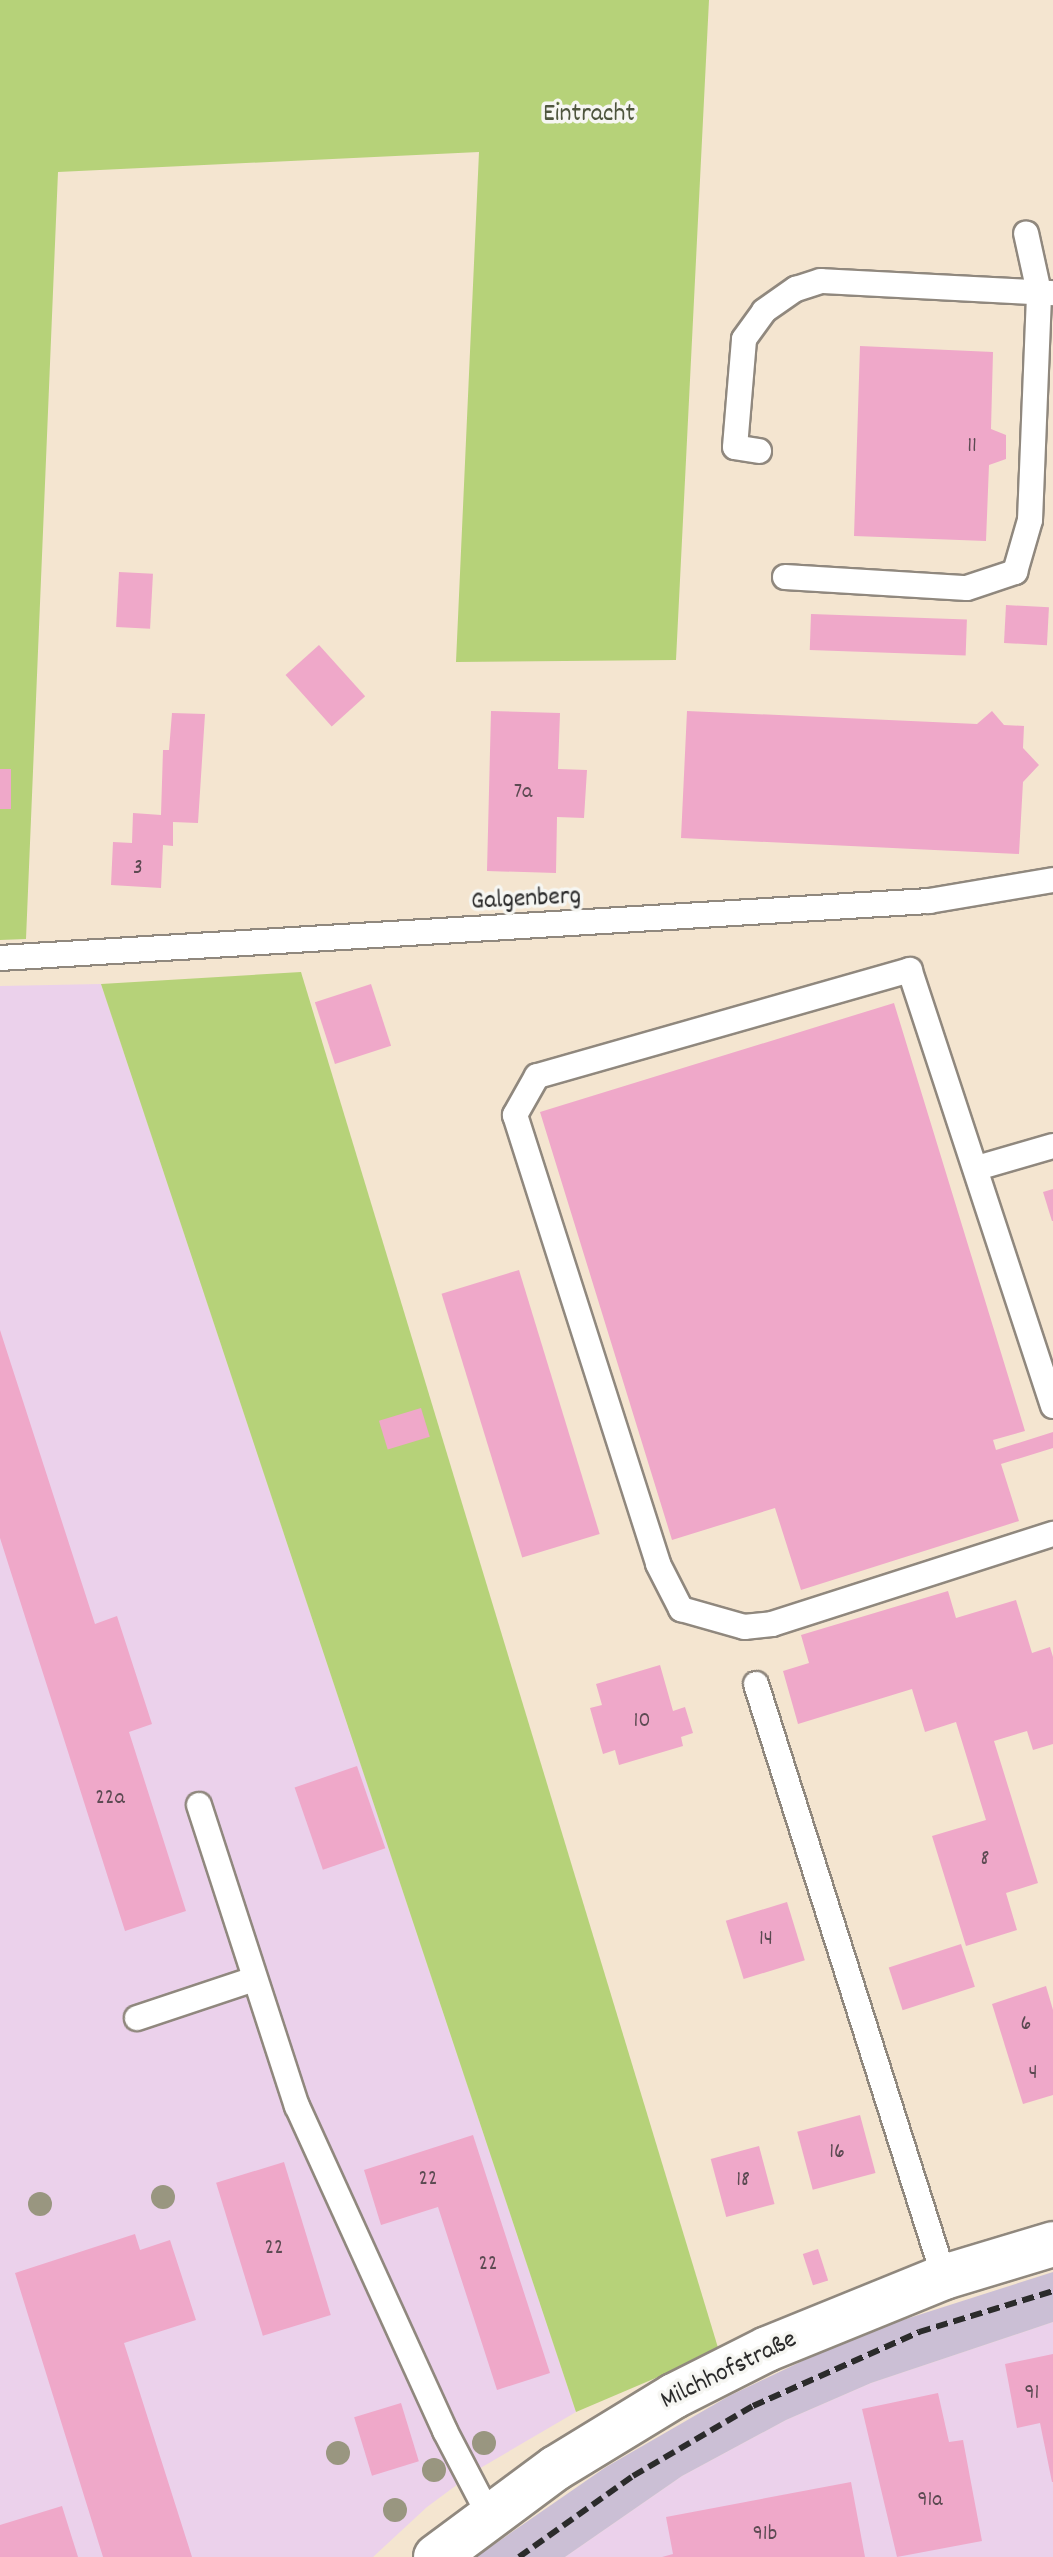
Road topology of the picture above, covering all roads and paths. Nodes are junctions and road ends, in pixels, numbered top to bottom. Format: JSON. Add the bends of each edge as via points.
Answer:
{"nodes":[{"id":1,"x":1026,"y":233,"type":"dead end"},
{"id":2,"x":1046,"y":293,"type":"edge"},
{"id":3,"x":759,"y":451,"type":"dead end"},
{"id":4,"x":1041,"y":522,"type":"edge"},
{"id":5,"x":785,"y":577,"type":"dead end"},
{"id":6,"x":1053,"y":880,"type":"edge"},
{"id":7,"x":0,"y":958,"type":"edge"},
{"id":8,"x":1053,"y":1146,"type":"edge"},
{"id":9,"x":977,"y":1168,"type":"junction"},
{"id":10,"x":1053,"y":1406,"type":"edge"},
{"id":11,"x":1053,"y":1534,"type":"edge"},
{"id":12,"x":756,"y":1684,"type":"dead end"},
{"id":13,"x":199,"y":1805,"type":"dead end"},
{"id":14,"x":254,"y":1979,"type":"junction"},
{"id":15,"x":137,"y":2018,"type":"dead end"},
{"id":16,"x":1053,"y":2244,"type":"edge"},
{"id":17,"x":944,"y":2277,"type":"junction"},
{"id":18,"x":490,"y":2517,"type":"junction"},
{"id":19,"x":436,"y":2557,"type":"edge"}],
"edges":[{"from":1,"to":2,"type":"lane"},
{"from":2,"to":3,"type":"lane","via":[[821,281],[796,289],[764,311],[744,339],[735,447]]},
{"from":2,"to":4,"type":"lane"},
{"from":4,"to":5,"type":"lane","via":[[1015,572],[967,588]]},
{"from":6,"to":7,"type":"lane","name":"Galgenberg","via":[[914,902]]},
{"from":8,"to":9,"type":"lane"},
{"from":9,"to":10,"type":"lane"},
{"from":9,"to":11,"type":"lane","via":[[910,970],[537,1076],[515,1115],[658,1564],[681,1609],[744,1627],[772,1624]]},
{"from":12,"to":17,"type":"lane"},
{"from":13,"to":14,"type":"lane"},
{"from":14,"to":15,"type":"lane"},
{"from":14,"to":18,"type":"lane","via":[[297,2106],[445,2431]]},
{"from":16,"to":17,"type":"street","name":"Milchhofstraße"},
{"from":17,"to":18,"type":"street","name":"Milchhofstraße","via":[[767,2349],[674,2396],[556,2468]]},
{"from":18,"to":19,"type":"street","name":"Milchhofstraße"}]}
